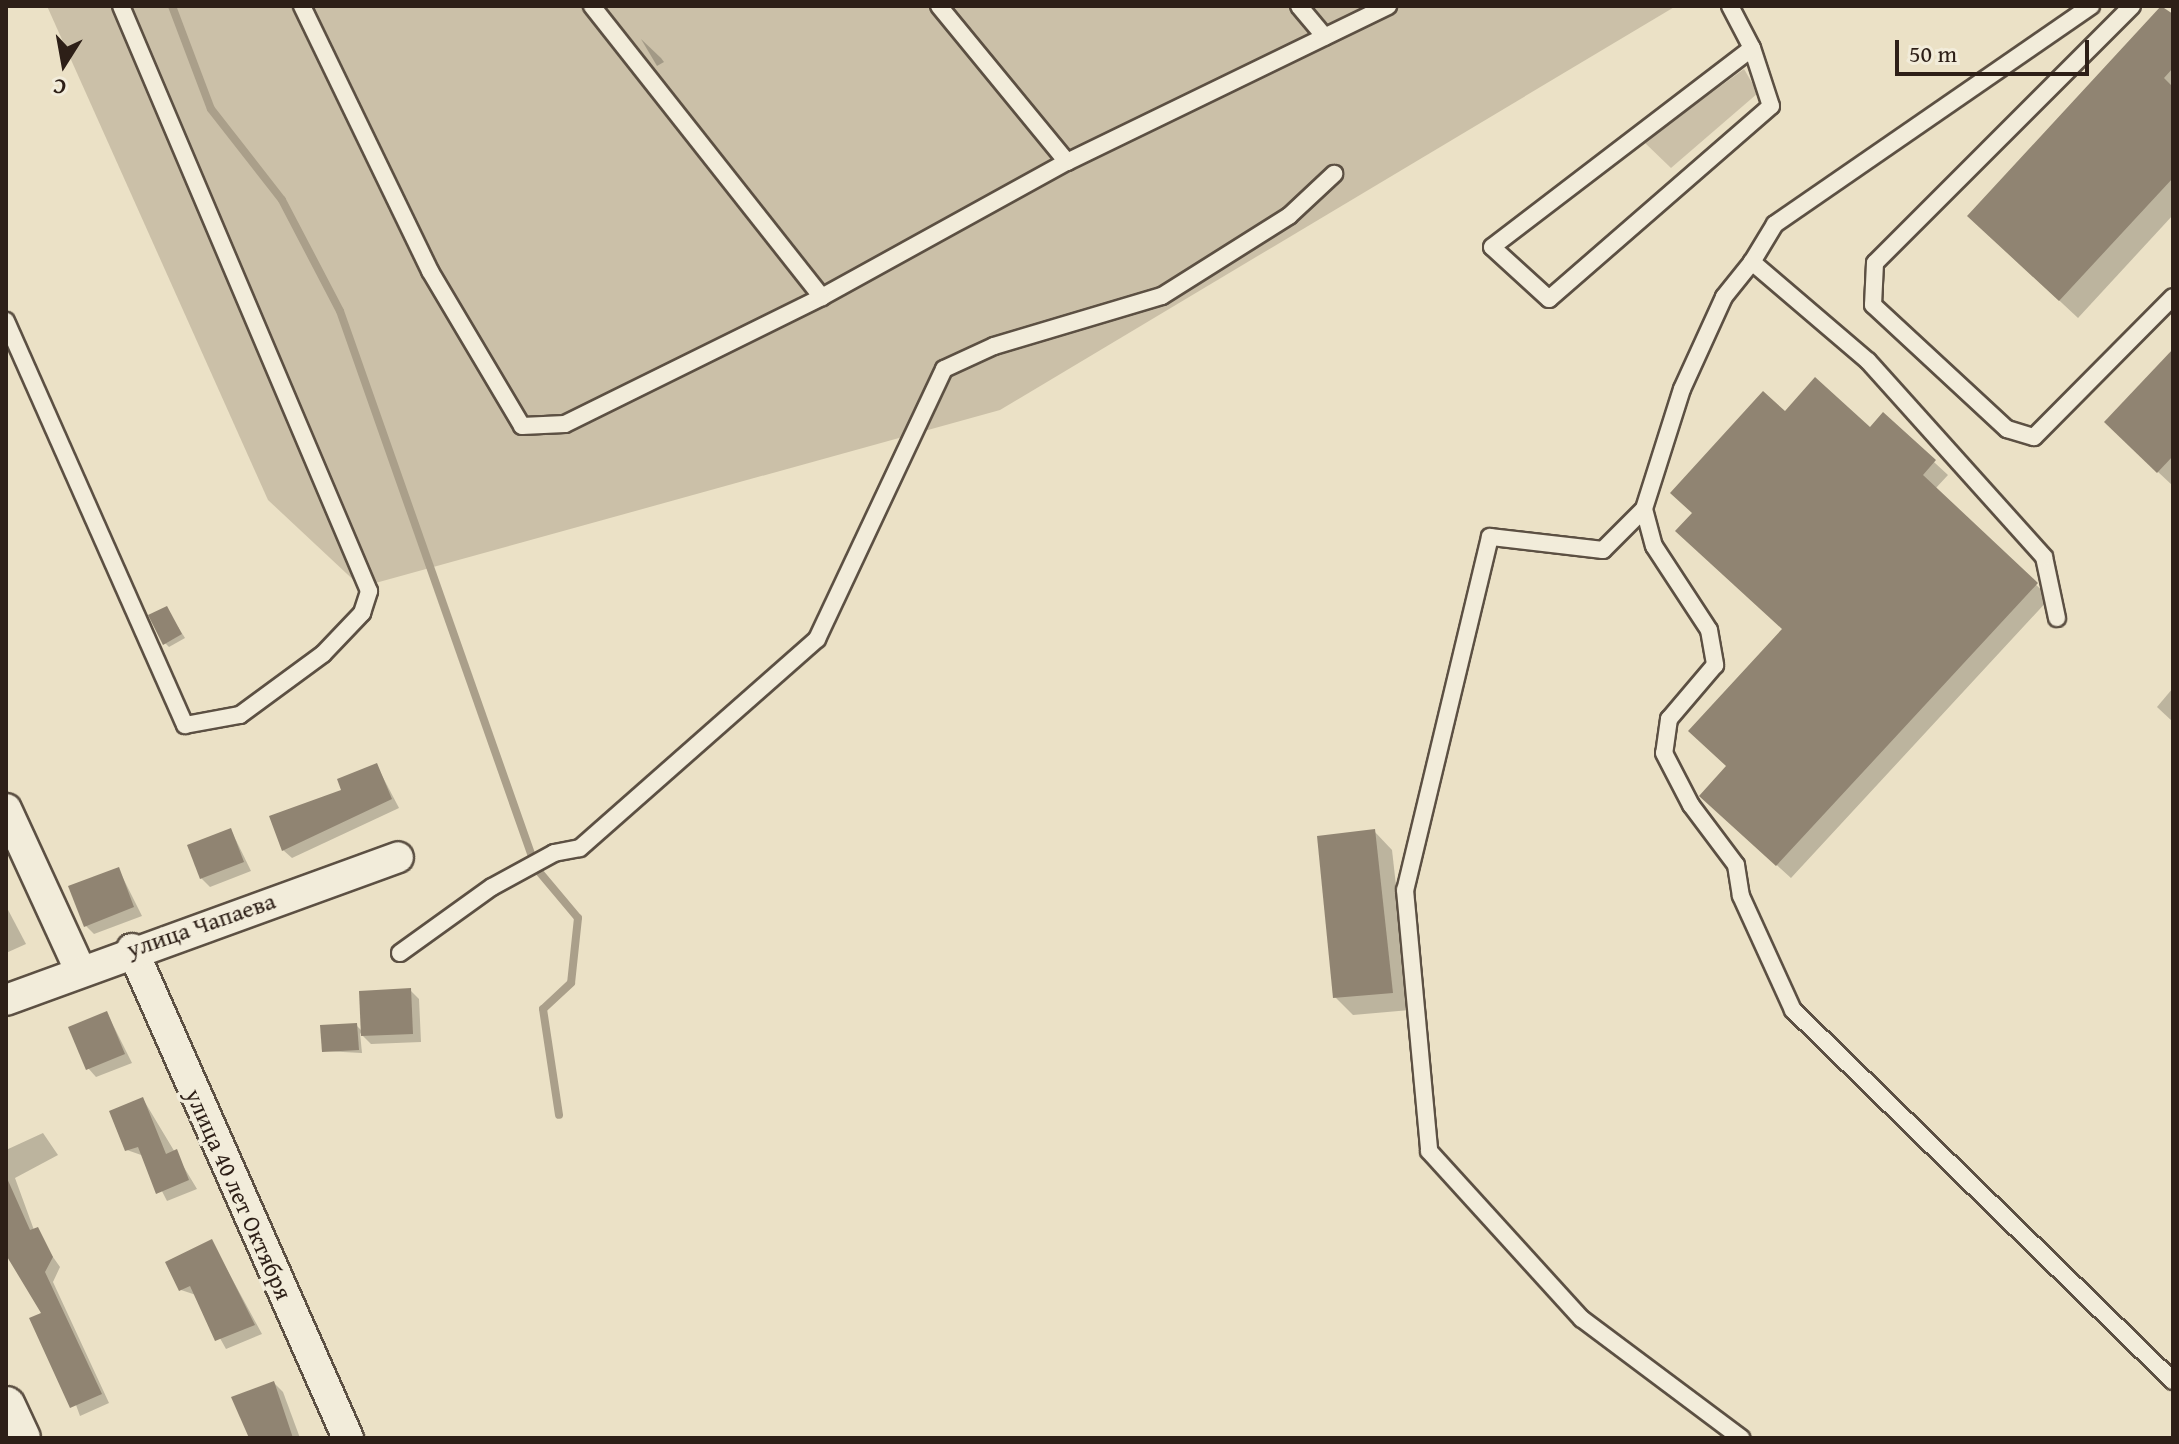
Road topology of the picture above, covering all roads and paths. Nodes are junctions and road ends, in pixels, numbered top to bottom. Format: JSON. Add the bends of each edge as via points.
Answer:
{"nodes":[{"id":1,"x":121,"y":6,"type":"edge"},
{"id":2,"x":302,"y":6,"type":"edge"},
{"id":3,"x":592,"y":6,"type":"edge"},
{"id":4,"x":939,"y":6,"type":"edge"},
{"id":5,"x":1299,"y":6,"type":"edge"},
{"id":6,"x":1388,"y":6,"type":"edge"},
{"id":7,"x":1730,"y":6,"type":"edge"},
{"id":8,"x":2091,"y":6,"type":"edge"},
{"id":9,"x":2132,"y":6,"type":"edge"},
{"id":10,"x":1325,"y":37,"type":"junction"},
{"id":11,"x":1752,"y":48,"type":"junction"},
{"id":12,"x":1067,"y":162,"type":"junction"},
{"id":13,"x":1334,"y":174,"type":"dead end"},
{"id":14,"x":1752,"y":262,"type":"junction"},
{"id":15,"x":822,"y":297,"type":"junction"},
{"id":16,"x":2173,"y":297,"type":"edge"},
{"id":17,"x":6,"y":321,"type":"edge"},
{"id":18,"x":1644,"y":509,"type":"junction"},
{"id":19,"x":2057,"y":618,"type":"dead end"},
{"id":20,"x":6,"y":809,"type":"edge"},
{"id":21,"x":398,"y":857,"type":"dead end"},
{"id":22,"x":132,"y":949,"type":"junction"},
{"id":23,"x":400,"y":953,"type":"dead end"},
{"id":24,"x":79,"y":968,"type":"junction"},
{"id":25,"x":6,"y":1000,"type":"edge"},
{"id":26,"x":2173,"y":1381,"type":"edge"},
{"id":27,"x":6,"y":1406,"type":"edge"},
{"id":28,"x":21,"y":1438,"type":"edge"},
{"id":29,"x":348,"y":1438,"type":"edge"},
{"id":30,"x":1741,"y":1438,"type":"edge"}],
"edges":[{"from":1,"to":17,"type":"lane","via":[[369,591],[362,613],[323,654],[240,715],[185,725]]},
{"from":2,"to":15,"type":"lane","via":[[430,271],[522,426],[565,424]]},
{"from":3,"to":15,"type":"lane"},
{"from":4,"to":12,"type":"lane"},
{"from":5,"to":10,"type":"lane"},
{"from":6,"to":10,"type":"lane"},
{"from":7,"to":11,"type":"lane"},
{"from":8,"to":14,"type":"lane","via":[[1775,224]]},
{"from":9,"to":16,"type":"lane","via":[[1875,263],[1873,305],[2007,429],[2034,437]]},
{"from":10,"to":12,"type":"lane"},
{"from":11,"to":11,"type":"lane","via":[[1727,67],[1492,247],[1549,299],[1771,106]]},
{"from":12,"to":15,"type":"lane"},
{"from":13,"to":23,"type":"lane","via":[[1289,216],[1162,296],[994,346],[944,369],[817,639],[580,848],[554,853],[492,887]]},
{"from":14,"to":18,"type":"lane","via":[[1724,297],[1682,389]]},
{"from":14,"to":19,"type":"lane","via":[[1868,361],[2044,557]]},
{"from":18,"to":26,"type":"lane","via":[[1654,546],[1709,630],[1715,665],[1669,719],[1664,753],[1691,805],[1736,865],[1741,896],[1793,1010]]},
{"from":18,"to":30,"type":"lane","via":[[1603,550],[1490,537],[1405,890],[1429,1151],[1582,1319]]},
{"from":20,"to":24,"type":"street"},
{"from":21,"to":22,"type":"street","name":"улица Чапаева"},
{"from":22,"to":24,"type":"street","name":"улица Чапаева"},
{"from":22,"to":29,"type":"street","name":"улица 40 лет Октября"},
{"from":24,"to":25,"type":"street","name":"улица Чапаева"},
{"from":27,"to":28,"type":"street"}]}
